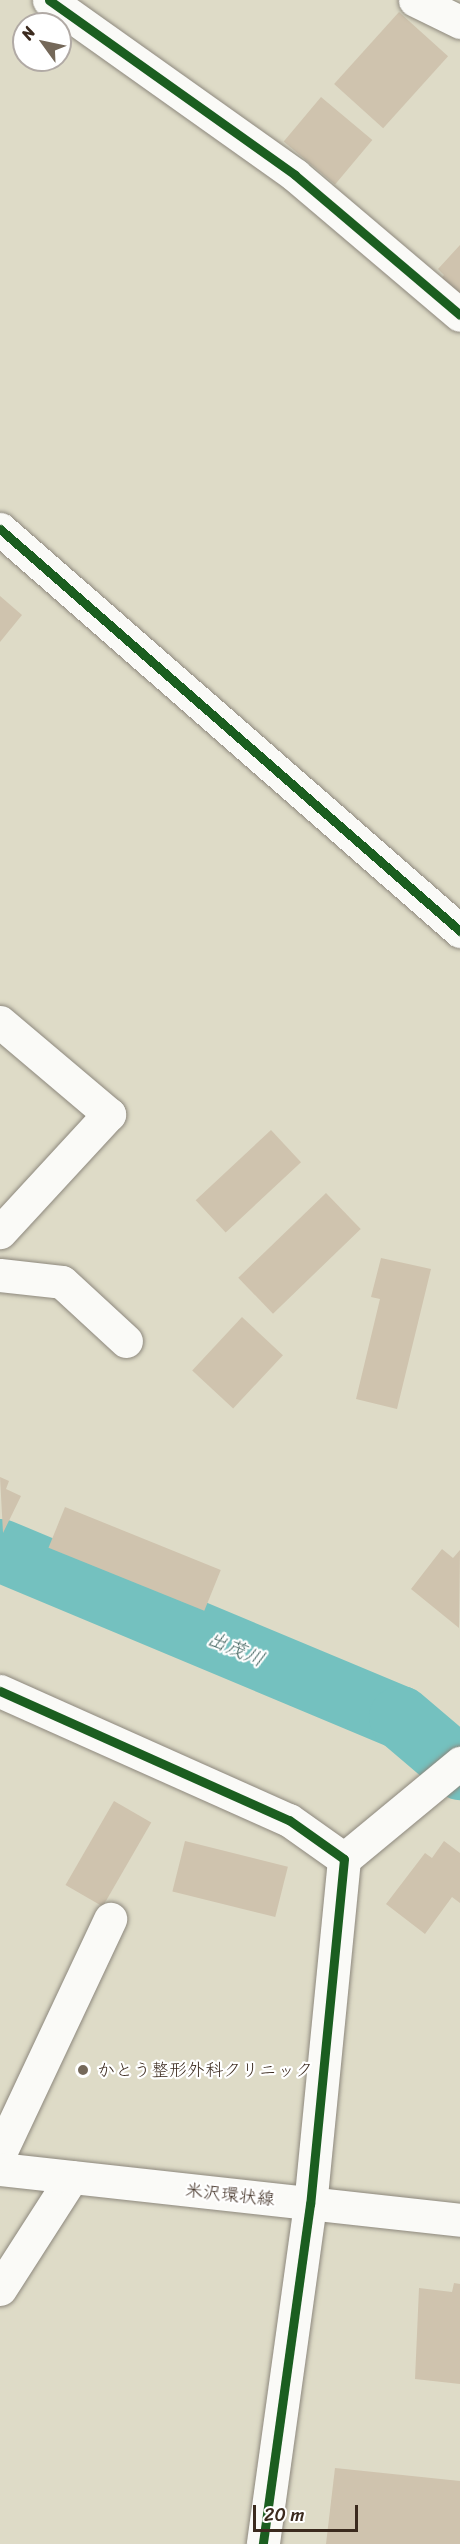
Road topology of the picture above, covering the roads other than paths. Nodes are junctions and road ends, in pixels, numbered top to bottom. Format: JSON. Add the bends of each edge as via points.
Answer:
{"nodes":[{"id":1,"x":49,"y":0,"type":"edge"},
{"id":2,"x":415,"y":0,"type":"edge"},
{"id":3,"x":460,"y":22,"type":"edge"},
{"id":4,"x":460,"y":315,"type":"edge"},
{"id":5,"x":0,"y":529,"type":"edge"},
{"id":6,"x":460,"y":931,"type":"edge"},
{"id":7,"x":0,"y":1022,"type":"edge"},
{"id":8,"x":0,"y":1232,"type":"edge"},
{"id":9,"x":0,"y":1275,"type":"edge"},
{"id":10,"x":126,"y":1341,"type":"dead end"},
{"id":11,"x":0,"y":1691,"type":"edge"},
{"id":12,"x":460,"y":1763,"type":"edge"},
{"id":13,"x":344,"y":1859,"type":"junction"},
{"id":14,"x":110,"y":1919,"type":"dead end"},
{"id":15,"x":0,"y":2153,"type":"edge"},
{"id":16,"x":0,"y":2169,"type":"edge"},
{"id":17,"x":72,"y":2177,"type":"junction"},
{"id":18,"x":310,"y":2204,"type":"junction"},
{"id":19,"x":460,"y":2220,"type":"edge"},
{"id":20,"x":0,"y":2289,"type":"edge"},
{"id":21,"x":263,"y":2544,"type":"edge"}],
"edges":[{"from":1,"to":4,"type":"street","via":[[295,175]]},
{"from":2,"to":3,"type":"street"},
{"from":5,"to":6,"type":"street"},
{"from":7,"to":8,"type":"street","via":[[109,1114]]},
{"from":9,"to":10,"type":"street","via":[[62,1282]]},
{"from":11,"to":13,"type":"street","via":[[289,1820]]},
{"from":12,"to":13,"type":"street"},
{"from":13,"to":18,"type":"street"},
{"from":14,"to":15,"type":"street"},
{"from":16,"to":17,"type":"street","name":"米沢環状線"},
{"from":17,"to":18,"type":"street","name":"米沢環状線"},
{"from":17,"to":20,"type":"street"},
{"from":18,"to":19,"type":"street","name":"米沢環状線"},
{"from":18,"to":21,"type":"street"}]}
